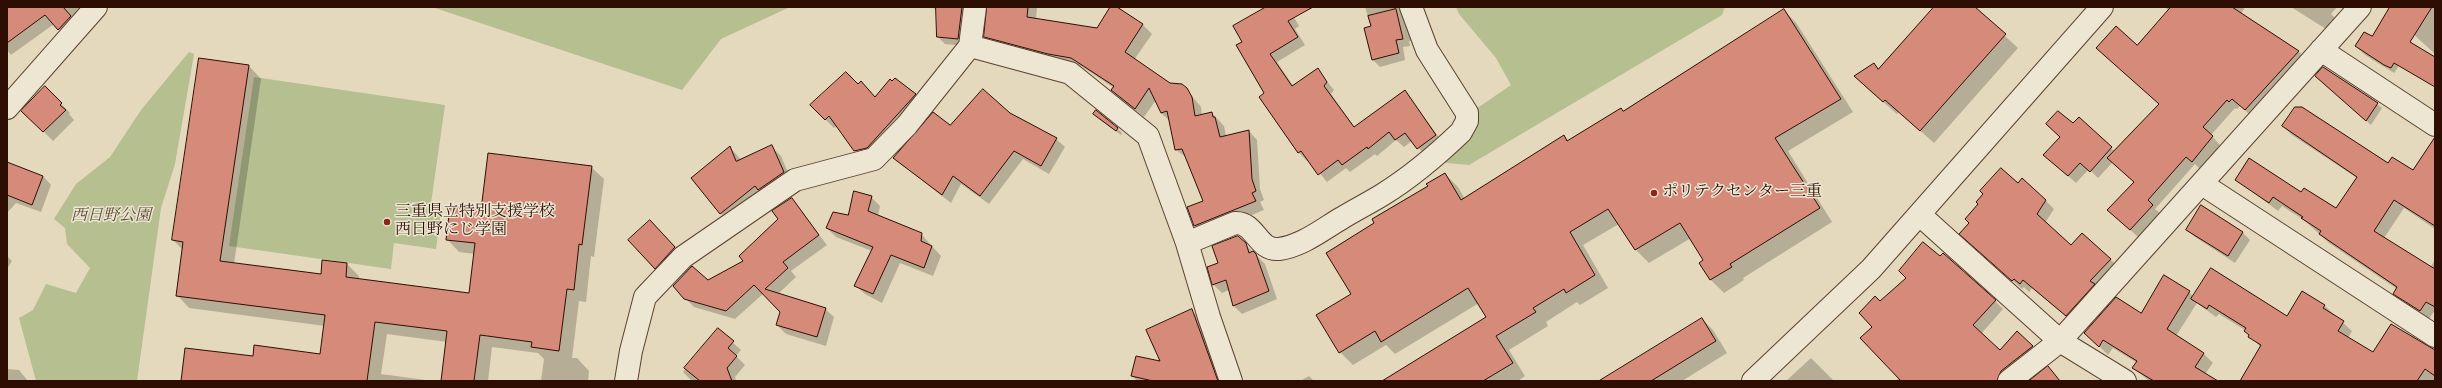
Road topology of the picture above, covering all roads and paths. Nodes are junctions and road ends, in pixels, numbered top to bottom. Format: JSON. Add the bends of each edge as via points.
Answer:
{"nodes":[{"id":1,"x":96,"y":7,"type":"edge"},
{"id":2,"x":975,"y":7,"type":"edge"},
{"id":3,"x":1410,"y":7,"type":"edge"},
{"id":4,"x":2102,"y":7,"type":"edge"},
{"id":5,"x":2360,"y":7,"type":"edge"},
{"id":6,"x":970,"y":46,"type":"junction"},
{"id":7,"x":2321,"y":50,"type":"junction"},
{"id":8,"x":7,"y":108,"type":"edge"},
{"id":9,"x":2435,"y":125,"type":"edge"},
{"id":10,"x":2202,"y":184,"type":"junction"},
{"id":11,"x":1920,"y":215,"type":"junction"},
{"id":12,"x":1187,"y":243,"type":"junction"},
{"id":13,"x":2435,"y":336,"type":"edge"},
{"id":14,"x":2060,"y":341,"type":"junction"},
{"id":15,"x":626,"y":381,"type":"edge"},
{"id":16,"x":1231,"y":381,"type":"edge"},
{"id":17,"x":1753,"y":381,"type":"edge"},
{"id":18,"x":2009,"y":381,"type":"edge"},
{"id":19,"x":2125,"y":381,"type":"edge"}],
"edges":[{"from":1,"to":8,"type":"street"},
{"from":2,"to":6,"type":"street"},
{"from":3,"to":12,"type":"street","via":[[1427,50],[1467,113],[1467,121],[1461,132],[1382,195],[1308,239],[1279,249],[1268,247],[1260,242],[1250,226],[1235,223]]},
{"from":4,"to":11,"type":"street"},
{"from":5,"to":7,"type":"street"},
{"from":6,"to":12,"type":"street","via":[[1070,73],[1148,136]]},
{"from":6,"to":15,"type":"street","via":[[907,125],[874,159],[795,180],[683,256],[645,297],[630,351]]},
{"from":7,"to":9,"type":"street"},
{"from":7,"to":10,"type":"street"},
{"from":10,"to":13,"type":"street"},
{"from":10,"to":14,"type":"street"},
{"from":11,"to":14,"type":"street"},
{"from":11,"to":17,"type":"street","via":[[1871,269]]},
{"from":12,"to":16,"type":"street"},
{"from":14,"to":18,"type":"street"},
{"from":14,"to":19,"type":"street"}]}
